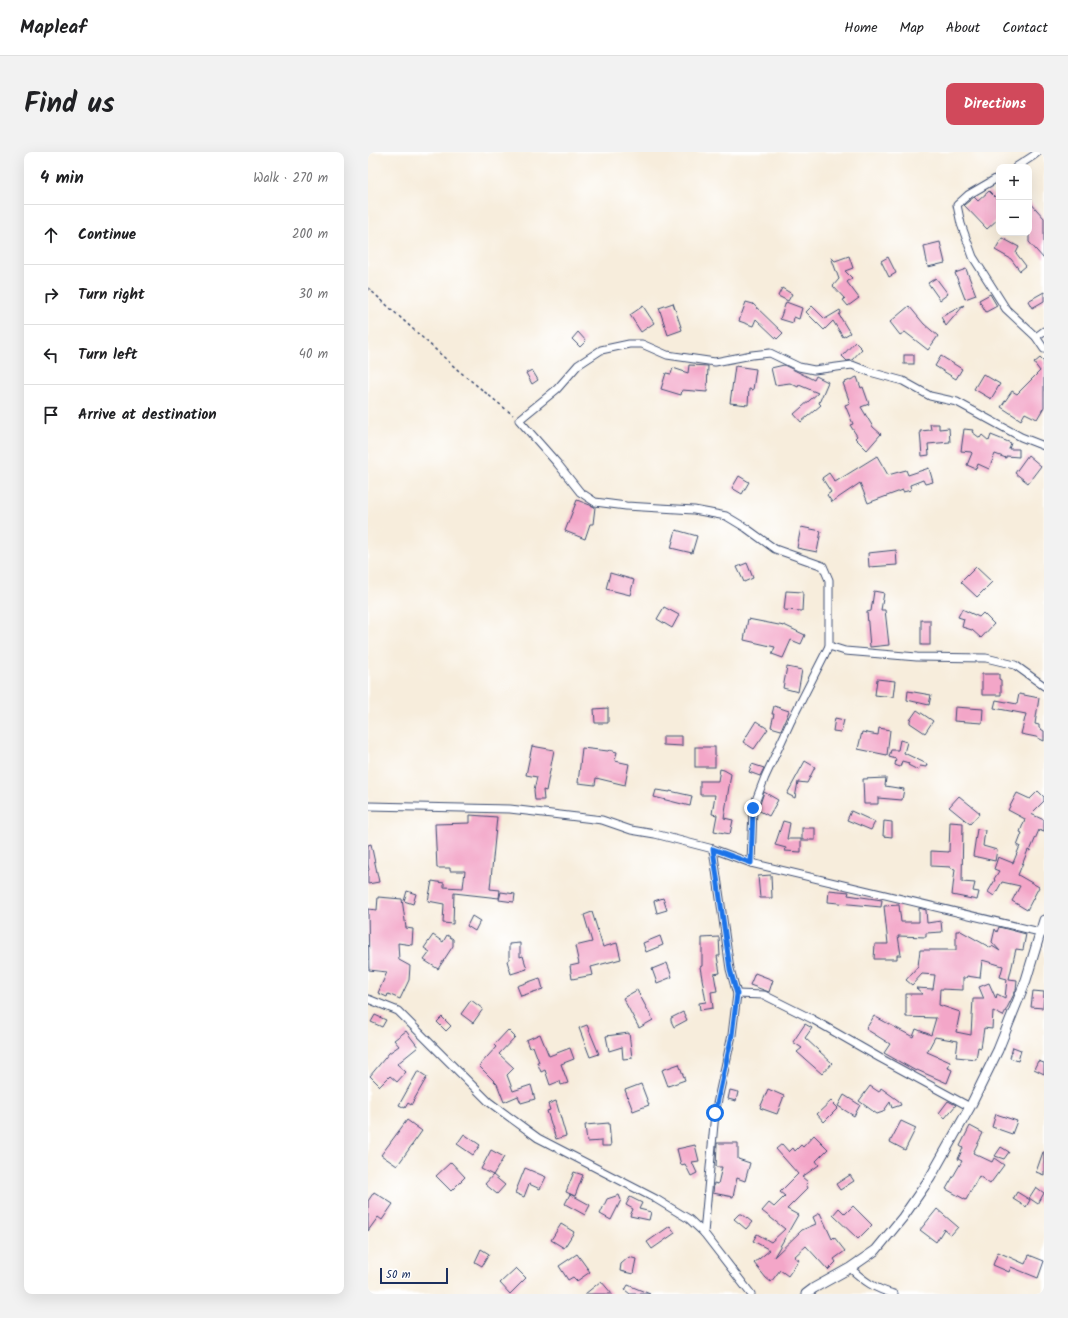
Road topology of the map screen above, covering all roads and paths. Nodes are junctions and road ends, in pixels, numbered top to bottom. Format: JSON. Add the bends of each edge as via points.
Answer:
{"nodes":[{"id":1,"x":1038,"y":152,"type":"edge"},
{"id":2,"x":1021,"y":164,"type":"edge"},
{"id":3,"x":996,"y":179,"type":"edge"},
{"id":4,"x":368,"y":288,"type":"edge"},
{"id":5,"x":1044,"y":331,"type":"edge"},
{"id":6,"x":1036,"y":337,"type":"junction"},
{"id":7,"x":1044,"y":349,"type":"edge"},
{"id":8,"x":520,"y":420,"type":"junction"},
{"id":9,"x":1044,"y":446,"type":"edge"},
{"id":10,"x":829,"y":646,"type":"junction"},
{"id":11,"x":1044,"y":686,"type":"edge"},
{"id":12,"x":368,"y":806,"type":"edge"},
{"id":13,"x":713,"y":849,"type":"junction"},
{"id":14,"x":751,"y":863,"type":"junction"},
{"id":15,"x":1044,"y":920,"type":"edge"},
{"id":16,"x":1042,"y":932,"type":"edge"},
{"id":17,"x":737,"y":994,"type":"junction"},
{"id":18,"x":368,"y":999,"type":"edge"},
{"id":19,"x":970,"y":1107,"type":"junction"},
{"id":20,"x":704,"y":1233,"type":"junction"},
{"id":21,"x":850,"y":1268,"type":"junction"},
{"id":22,"x":751,"y":1294,"type":"edge"},
{"id":23,"x":806,"y":1294,"type":"edge"},
{"id":24,"x":894,"y":1294,"type":"edge"}],
"edges":[{"from":1,"to":2,"type":"street"},
{"from":3,"to":6,"type":"street","via":[[968,195],[957,205],[961,224],[973,257],[1006,309]]},
{"from":4,"to":8,"type":"path","via":[[459,371]]},
{"from":5,"to":6,"type":"street"},
{"from":6,"to":7,"type":"street"},
{"from":8,"to":9,"type":"street","via":[[557,389],[578,366],[601,350],[628,344],[642,344],[667,355],[715,362],[770,353],[799,367],[814,370],[852,365],[903,381],[930,396],[957,402],[1021,437]]},
{"from":8,"to":10,"type":"street","via":[[580,492],[595,502],[694,510],[726,516],[775,549],[823,566],[829,580]]},
{"from":10,"to":11,"type":"street","via":[[845,651],[918,657],[986,658],[1015,664]]},
{"from":10,"to":14,"type":"street","via":[[790,723],[753,808]]},
{"from":12,"to":13,"type":"street","via":[[542,812],[602,820],[631,830]]},
{"from":13,"to":14,"type":"street"},
{"from":13,"to":17,"type":"street","via":[[730,969]]},
{"from":14,"to":16,"type":"street"},
{"from":15,"to":16,"type":"street"},
{"from":16,"to":19,"type":"street","via":[[998,1050]]},
{"from":17,"to":19,"type":"street","via":[[764,995]]},
{"from":17,"to":20,"type":"street","via":[[732,1035],[715,1113]]},
{"from":18,"to":20,"type":"street","via":[[398,1011],[489,1102],[538,1138],[656,1199],[689,1219]]},
{"from":19,"to":21,"type":"street","via":[[930,1178],[903,1217],[876,1250]]},
{"from":20,"to":22,"type":"street"},
{"from":21,"to":23,"type":"street"},
{"from":21,"to":24,"type":"street","via":[[863,1280],[882,1291]]}]}
